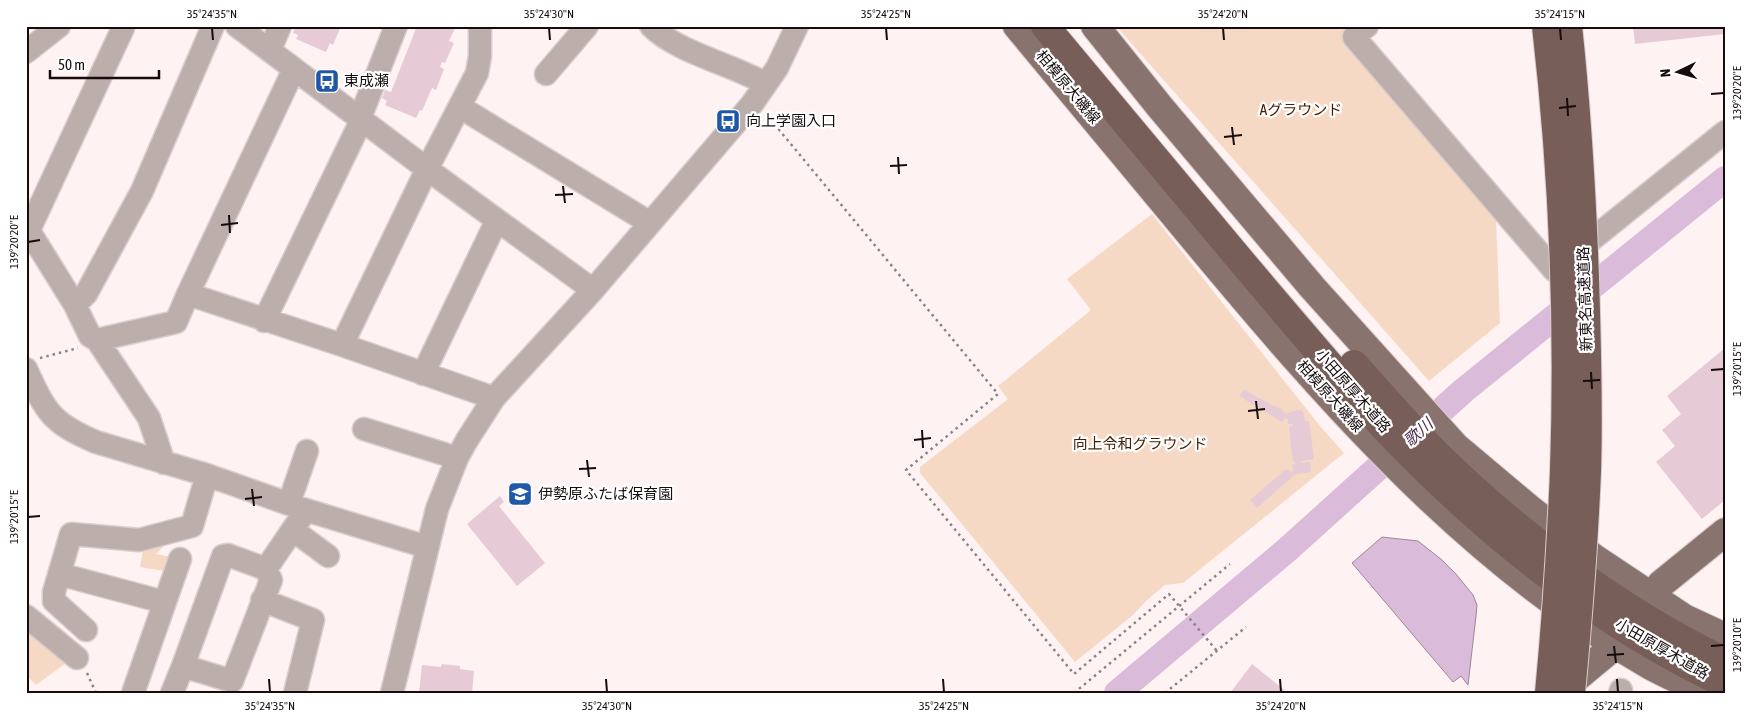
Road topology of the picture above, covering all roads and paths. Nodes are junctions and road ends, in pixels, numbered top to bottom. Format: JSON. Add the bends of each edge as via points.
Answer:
{"nodes":[{"id":1,"x":59,"y":26,"type":"edge"},
{"id":2,"x":213,"y":26,"type":"edge"},
{"id":3,"x":237,"y":26,"type":"edge"},
{"id":4,"x":280,"y":26,"type":"edge"},
{"id":5,"x":396,"y":26,"type":"edge"},
{"id":6,"x":480,"y":26,"type":"edge"},
{"id":7,"x":587,"y":26,"type":"edge"},
{"id":8,"x":651,"y":26,"type":"edge"},
{"id":9,"x":796,"y":26,"type":"edge"},
{"id":10,"x":1017,"y":26,"type":"edge"},
{"id":11,"x":1045,"y":26,"type":"edge"},
{"id":12,"x":1070,"y":26,"type":"edge"},
{"id":13,"x":1096,"y":26,"type":"edge"},
{"id":14,"x":1367,"y":26,"type":"edge"},
{"id":15,"x":1546,"y":26,"type":"edge"},
{"id":16,"x":1568,"y":26,"type":"edge"},
{"id":17,"x":122,"y":27,"type":"edge"},
{"id":18,"x":270,"y":50,"type":"junction"},
{"id":19,"x":26,"y":52,"type":"edge"},
{"id":20,"x":294,"y":69,"type":"junction"},
{"id":21,"x":546,"y":74,"type":"dead end"},
{"id":22,"x":766,"y":84,"type":"junction"},
{"id":23,"x":753,"y":103,"type":"junction"},
{"id":24,"x":460,"y":107,"type":"junction"},
{"id":25,"x":361,"y":119,"type":"junction"},
{"id":26,"x":1725,"y":132,"type":"edge"},
{"id":27,"x":427,"y":169,"type":"junction"},
{"id":28,"x":497,"y":220,"type":"junction"},
{"id":29,"x":650,"y":223,"type":"junction"},
{"id":30,"x":27,"y":228,"type":"edge"},
{"id":31,"x":593,"y":290,"type":"junction"},
{"id":32,"x":188,"y":294,"type":"junction"},
{"id":33,"x":75,"y":305,"type":"junction"},
{"id":34,"x":264,"y":320,"type":"junction"},
{"id":35,"x":97,"y":340,"type":"junction"},
{"id":36,"x":342,"y":345,"type":"junction"},
{"id":37,"x":31,"y":364,"type":"edge"},
{"id":38,"x":423,"y":374,"type":"junction"},
{"id":39,"x":494,"y":398,"type":"junction"},
{"id":40,"x":1396,"y":426,"type":"junction"},
{"id":41,"x":375,"y":428,"type":"dead end"},
{"id":42,"x":307,"y":451,"type":"dead end"},
{"id":43,"x":457,"y":458,"type":"junction"},
{"id":44,"x":164,"y":463,"type":"junction"},
{"id":45,"x":1433,"y":464,"type":"junction"},
{"id":46,"x":207,"y":475,"type":"junction"},
{"id":47,"x":298,"y":507,"type":"junction"},
{"id":48,"x":293,"y":530,"type":"junction"},
{"id":49,"x":1725,"y":532,"type":"edge"},
{"id":50,"x":428,"y":547,"type":"junction"},
{"id":51,"x":1725,"y":554,"type":"edge"},
{"id":52,"x":328,"y":556,"type":"dead end"},
{"id":53,"x":180,"y":559,"type":"dead end"},
{"id":54,"x":1230,"y":564,"type":"dead end"},
{"id":55,"x":266,"y":569,"type":"junction"},
{"id":56,"x":58,"y":574,"type":"junction"},
{"id":57,"x":262,"y":600,"type":"junction"},
{"id":58,"x":164,"y":602,"type":"junction"},
{"id":59,"x":1178,"y":605,"type":"junction"},
{"id":60,"x":26,"y":616,"type":"edge"},
{"id":61,"x":1246,"y":628,"type":"dead end"},
{"id":62,"x":86,"y":630,"type":"dead end"},
{"id":63,"x":1725,"y":637,"type":"edge"},
{"id":64,"x":1217,"y":651,"type":"junction"},
{"id":65,"x":76,"y":658,"type":"dead end"},
{"id":66,"x":1725,"y":661,"type":"edge"},
{"id":67,"x":183,"y":666,"type":"junction"},
{"id":68,"x":1725,"y":684,"type":"edge"},
{"id":69,"x":133,"y":693,"type":"edge"},
{"id":70,"x":172,"y":693,"type":"edge"},
{"id":71,"x":295,"y":693,"type":"edge"},
{"id":72,"x":392,"y":693,"type":"edge"},
{"id":73,"x":1074,"y":693,"type":"edge"},
{"id":74,"x":1165,"y":693,"type":"edge"},
{"id":75,"x":1532,"y":693,"type":"edge"},
{"id":76,"x":1550,"y":693,"type":"edge"},
{"id":77,"x":1558,"y":693,"type":"edge"},
{"id":78,"x":1571,"y":693,"type":"edge"},
{"id":79,"x":1708,"y":693,"type":"edge"}],
"edges":[{"from":1,"to":19,"type":"street"},
{"from":2,"to":33,"type":"street","via":[[142,190],[86,294]]},
{"from":3,"to":18,"type":"street"},
{"from":4,"to":18,"type":"street"},
{"from":5,"to":25,"type":"street"},
{"from":6,"to":24,"type":"street","via":[[477,73]]},
{"from":7,"to":21,"type":"street"},
{"from":8,"to":22,"type":"street","via":[[680,45]]},
{"from":9,"to":22,"type":"street"},
{"from":10,"to":40,"type":"main road","name":"相模原大磯線","via":[[1272,333]]},
{"from":11,"to":40,"type":"highway","name":"小田原厚木道路","via":[[1294,324]]},
{"from":12,"to":40,"type":"highway","name":"小田原厚木道路","via":[[1310,316]]},
{"from":13,"to":40,"type":"main road","name":"相模原大磯線","via":[[1312,288]]},
{"from":14,"to":26,"type":"street","via":[[1354,37],[1554,270]]},
{"from":15,"to":76,"type":"highway","name":"新東名高速道路","bridge":true,"via":[[1561,208],[1566,342],[1564,470]]},
{"from":16,"to":78,"type":"highway","name":"新東名高速道路","bridge":true,"via":[[1582,207],[1587,340],[1587,470]]},
{"from":17,"to":30,"type":"street"},
{"from":18,"to":20,"type":"street"},
{"from":20,"to":25,"type":"street"},
{"from":20,"to":32,"type":"street"},
{"from":22,"to":23,"type":"street"},
{"from":23,"to":29,"type":"street"},
{"from":23,"to":59,"type":"path","via":[[998,394],[906,470],[1074,674],[1169,594]]},
{"from":24,"to":27,"type":"street"},
{"from":24,"to":29,"type":"street"},
{"from":25,"to":27,"type":"street"},
{"from":25,"to":34,"type":"street"},
{"from":27,"to":28,"type":"street"},
{"from":27,"to":36,"type":"street"},
{"from":28,"to":31,"type":"street"},
{"from":28,"to":38,"type":"street"},
{"from":29,"to":31,"type":"street"},
{"from":30,"to":33,"type":"street"},
{"from":31,"to":39,"type":"street"},
{"from":32,"to":34,"type":"street"},
{"from":32,"to":35,"type":"street","via":[[176,322]]},
{"from":33,"to":35,"type":"street","via":[[90,336]]},
{"from":34,"to":36,"type":"street"},
{"from":35,"to":37,"type":"path"},
{"from":35,"to":44,"type":"street","via":[[148,418]]},
{"from":36,"to":38,"type":"street"},
{"from":37,"to":44,"type":"street","via":[[46,410],[57,422],[96,442]]},
{"from":38,"to":39,"type":"street"},
{"from":39,"to":43,"type":"street"},
{"from":40,"to":45,"type":"highway","name":"小田原厚木道路"},
{"from":40,"to":45,"type":"main road","name":"相模原大磯線"},
{"from":41,"to":43,"type":"street"},
{"from":42,"to":47,"type":"street"},
{"from":43,"to":50,"type":"street","via":[[437,509]]},
{"from":44,"to":46,"type":"street"},
{"from":45,"to":63,"type":"main road","name":"相模原大磯線","via":[[1531,510],[1594,558],[1684,618]]},
{"from":45,"to":66,"type":"highway","name":"小田原厚木道路","via":[[1639,615]]},
{"from":45,"to":68,"type":"highway","name":"小田原厚木道路","via":[[1496,534],[1566,590],[1622,628]]},
{"from":45,"to":79,"type":"main road","name":"相模原大磯線","via":[[1503,564],[1588,627],[1652,667]]},
{"from":46,"to":47,"type":"street"},
{"from":46,"to":56,"type":"street","via":[[192,526],[138,540],[71,534]]},
{"from":47,"to":48,"type":"street"},
{"from":47,"to":50,"type":"street"},
{"from":48,"to":52,"type":"street"},
{"from":48,"to":55,"type":"street"},
{"from":49,"to":51,"type":"main road","via":[[1668,589]]},
{"from":50,"to":72,"type":"street"},
{"from":53,"to":58,"type":"street"},
{"from":54,"to":59,"type":"path"},
{"from":55,"to":57,"type":"street","via":[[271,580]]},
{"from":55,"to":67,"type":"street","via":[[223,556]]},
{"from":56,"to":58,"type":"street"},
{"from":56,"to":62,"type":"street","via":[[54,601]]},
{"from":57,"to":67,"type":"street","via":[[232,681]]},
{"from":57,"to":71,"type":"street","via":[[312,620]]},
{"from":58,"to":69,"type":"street"},
{"from":59,"to":64,"type":"path"},
{"from":59,"to":73,"type":"path"},
{"from":60,"to":65,"type":"street"},
{"from":61,"to":64,"type":"path"},
{"from":64,"to":74,"type":"path"},
{"from":67,"to":70,"type":"street"},
{"from":75,"to":77,"type":"main road","via":[[1597,649]]}]}
